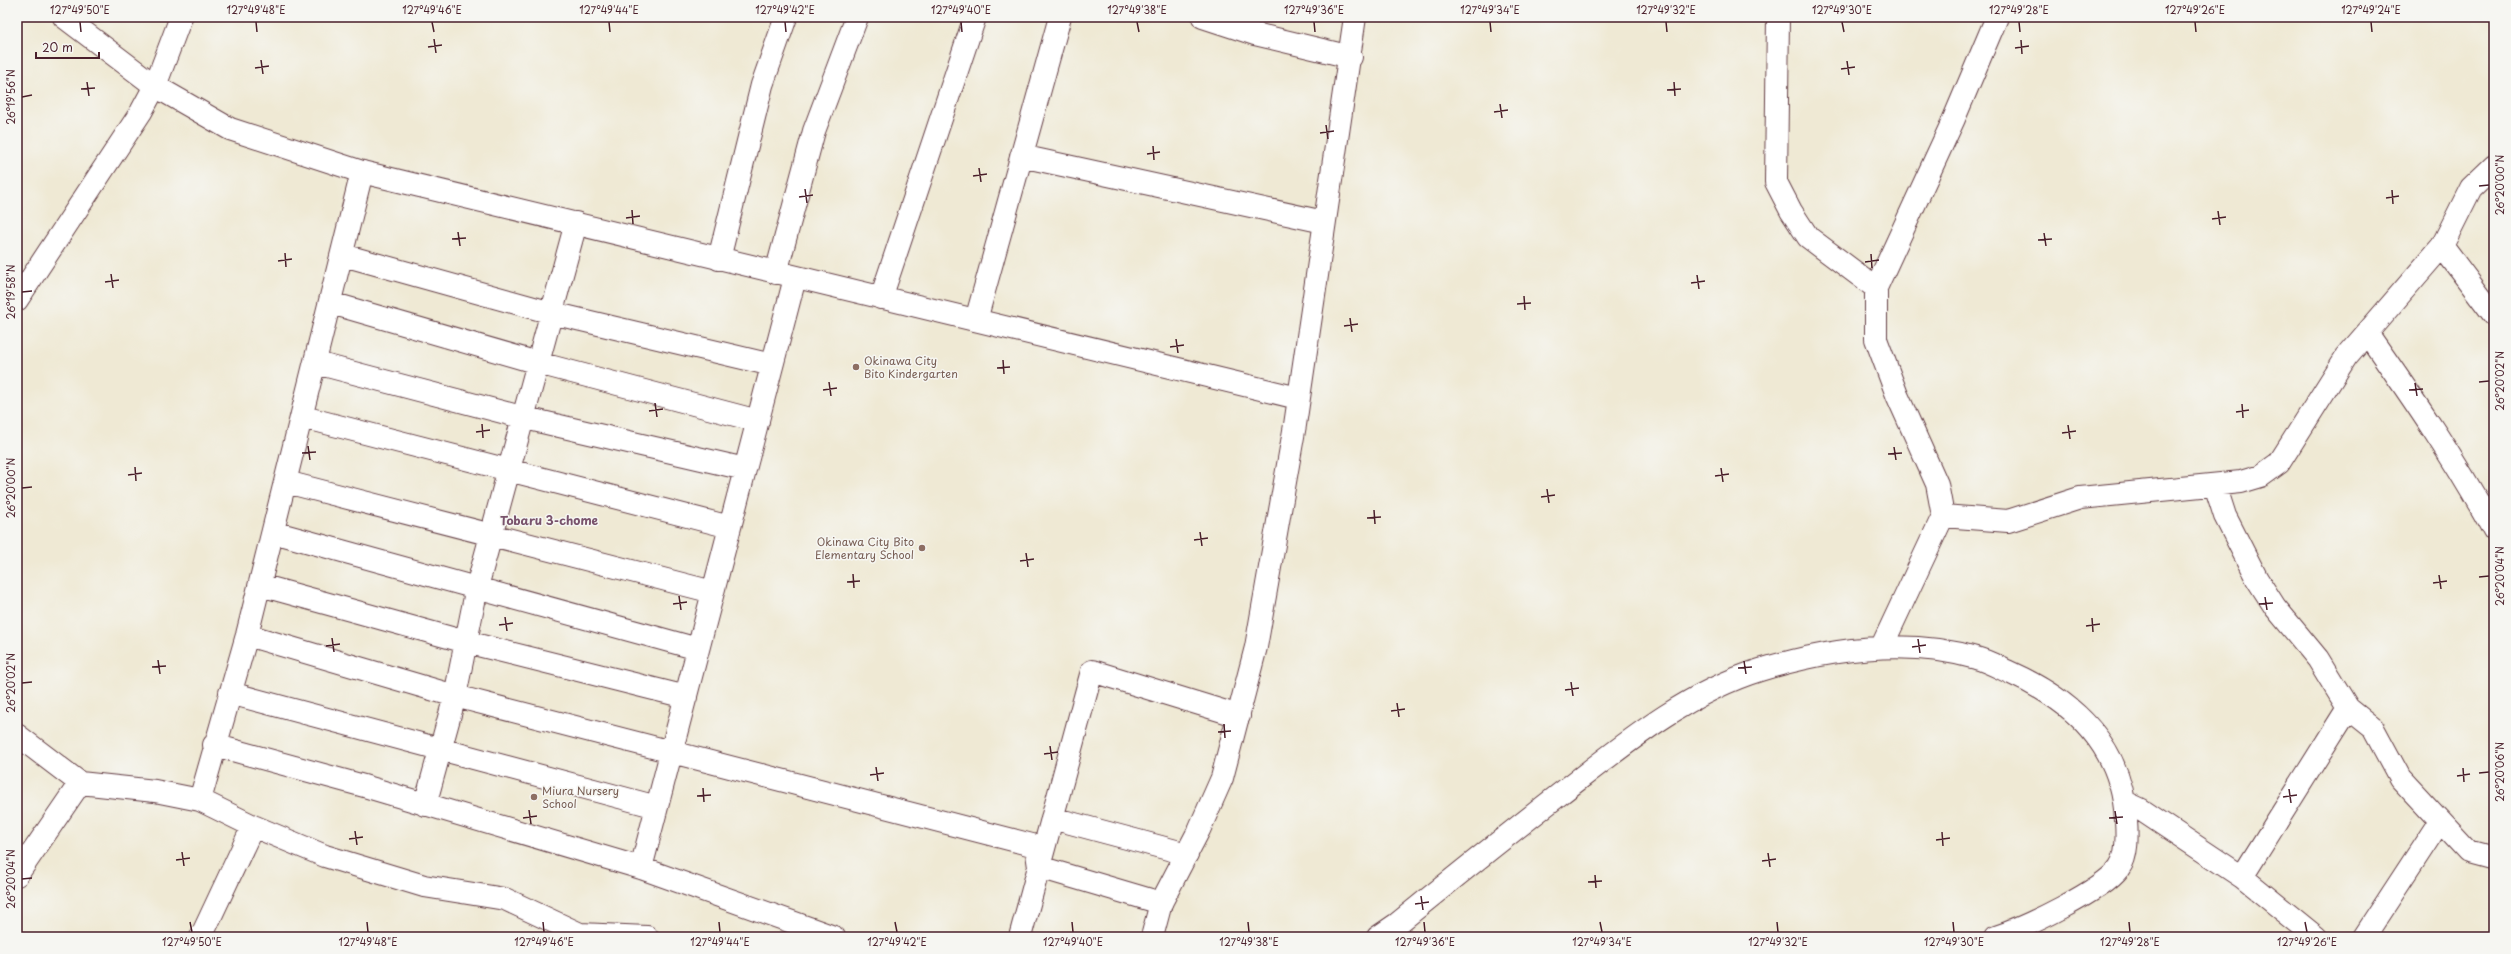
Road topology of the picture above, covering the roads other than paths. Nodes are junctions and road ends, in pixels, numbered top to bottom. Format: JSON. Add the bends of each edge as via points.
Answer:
{"nodes":[{"id":1,"x":64,"y":17,"type":"edge"},
{"id":2,"x":181,"y":17,"type":"edge"},
{"id":3,"x":786,"y":17,"type":"edge"},
{"id":4,"x":857,"y":17,"type":"edge"},
{"id":5,"x":975,"y":17,"type":"edge"},
{"id":6,"x":1060,"y":17,"type":"edge"},
{"id":7,"x":1203,"y":17,"type":"edge"},
{"id":8,"x":1355,"y":17,"type":"edge"},
{"id":9,"x":1778,"y":17,"type":"edge"},
{"id":10,"x":1997,"y":17,"type":"edge"},
{"id":11,"x":1351,"y":57,"type":"junction"},
{"id":12,"x":154,"y":86,"type":"junction"},
{"id":13,"x":1021,"y":156,"type":"junction"},
{"id":14,"x":2494,"y":166,"type":"edge"},
{"id":15,"x":362,"y":172,"type":"junction"},
{"id":16,"x":576,"y":222,"type":"junction"},
{"id":17,"x":1324,"y":222,"type":"junction"},
{"id":18,"x":2442,"y":246,"type":"junction"},
{"id":19,"x":343,"y":255,"type":"junction"},
{"id":20,"x":718,"y":259,"type":"junction"},
{"id":21,"x":785,"y":275,"type":"junction"},
{"id":22,"x":1876,"y":288,"type":"junction"},
{"id":23,"x":881,"y":298,"type":"junction"},
{"id":24,"x":17,"y":300,"type":"edge"},
{"id":25,"x":331,"y":303,"type":"junction"},
{"id":26,"x":552,"y":313,"type":"junction"},
{"id":27,"x":2494,"y":315,"type":"edge"},
{"id":28,"x":976,"y":320,"type":"junction"},
{"id":29,"x":2367,"y":333,"type":"junction"},
{"id":30,"x":316,"y":362,"type":"junction"},
{"id":31,"x":538,"y":363,"type":"junction"},
{"id":32,"x":772,"y":365,"type":"junction"},
{"id":33,"x":1298,"y":398,"type":"junction"},
{"id":34,"x":303,"y":417,"type":"junction"},
{"id":35,"x":525,"y":418,"type":"junction"},
{"id":36,"x":758,"y":421,"type":"junction"},
{"id":37,"x":745,"y":469,"type":"junction"},
{"id":38,"x":509,"y":471,"type":"junction"},
{"id":39,"x":286,"y":482,"type":"junction"},
{"id":40,"x":2215,"y":485,"type":"junction"},
{"id":41,"x":1943,"y":516,"type":"junction"},
{"id":42,"x":730,"y":527,"type":"junction"},
{"id":43,"x":2494,"y":531,"type":"edge"},
{"id":44,"x":273,"y":532,"type":"junction"},
{"id":45,"x":492,"y":534,"type":"junction"},
{"id":46,"x":260,"y":585,"type":"junction"},
{"id":47,"x":477,"y":587,"type":"junction"},
{"id":48,"x":713,"y":592,"type":"junction"},
{"id":49,"x":247,"y":635,"type":"junction"},
{"id":50,"x":466,"y":642,"type":"junction"},
{"id":51,"x":1882,"y":646,"type":"junction"},
{"id":52,"x":698,"y":649,"type":"junction"},
{"id":53,"x":230,"y":693,"type":"junction"},
{"id":54,"x":455,"y":696,"type":"junction"},
{"id":55,"x":686,"y":697,"type":"junction"},
{"id":56,"x":2348,"y":708,"type":"junction"},
{"id":57,"x":1239,"y":716,"type":"junction"},
{"id":58,"x":17,"y":735,"type":"edge"},
{"id":59,"x":214,"y":745,"type":"junction"},
{"id":60,"x":441,"y":748,"type":"junction"},
{"id":61,"x":672,"y":750,"type":"junction"},
{"id":62,"x":80,"y":783,"type":"junction"},
{"id":63,"x":200,"y":800,"type":"junction"},
{"id":64,"x":2125,"y":802,"type":"junction"},
{"id":65,"x":425,"y":806,"type":"junction"},
{"id":66,"x":657,"y":807,"type":"junction"},
{"id":67,"x":1052,"y":818,"type":"junction"},
{"id":68,"x":2440,"y":821,"type":"junction"},
{"id":69,"x":253,"y":826,"type":"junction"},
{"id":70,"x":1187,"y":854,"type":"junction"},
{"id":71,"x":2494,"y":858,"type":"edge"},
{"id":72,"x":1039,"y":867,"type":"junction"},
{"id":73,"x":641,"y":868,"type":"junction"},
{"id":74,"x":17,"y":875,"type":"edge"},
{"id":75,"x":2242,"y":877,"type":"junction"},
{"id":76,"x":1161,"y":903,"type":"junction"},
{"id":77,"x":580,"y":935,"type":"edge"},
{"id":78,"x":201,"y":937,"type":"edge"},
{"id":79,"x":647,"y":937,"type":"edge"},
{"id":80,"x":834,"y":937,"type":"edge"},
{"id":81,"x":1020,"y":937,"type":"edge"},
{"id":82,"x":1152,"y":937,"type":"edge"},
{"id":83,"x":1378,"y":937,"type":"edge"},
{"id":84,"x":1996,"y":937,"type":"edge"},
{"id":85,"x":2316,"y":937,"type":"edge"},
{"id":86,"x":2364,"y":937,"type":"edge"}],
"edges":[{"from":1,"to":12,"type":"street"},
{"from":2,"to":12,"type":"street"},
{"from":3,"to":20,"type":"street","via":[[762,85]]},
{"from":4,"to":21,"type":"street","via":[[814,131]]},
{"from":5,"to":23,"type":"street"},
{"from":6,"to":13,"type":"street"},
{"from":7,"to":11,"type":"street","via":[[1255,34]]},
{"from":8,"to":11,"type":"street"},
{"from":9,"to":22,"type":"street","via":[[1776,182],[1808,237]]},
{"from":10,"to":22,"type":"street","via":[[1953,121]]},
{"from":11,"to":17,"type":"street"},
{"from":12,"to":15,"type":"street","via":[[230,129]]},
{"from":12,"to":24,"type":"street","via":[[141,112]]},
{"from":13,"to":17,"type":"street"},
{"from":13,"to":28,"type":"street"},
{"from":14,"to":18,"type":"street","via":[[2471,188]]},
{"from":15,"to":16,"type":"street"},
{"from":15,"to":19,"type":"street"},
{"from":16,"to":20,"type":"street"},
{"from":16,"to":26,"type":"street"},
{"from":17,"to":33,"type":"street"},
{"from":18,"to":27,"type":"street"},
{"from":18,"to":29,"type":"street"},
{"from":19,"to":25,"type":"street"},
{"from":19,"to":26,"type":"street"},
{"from":20,"to":21,"type":"street"},
{"from":21,"to":23,"type":"street"},
{"from":21,"to":32,"type":"street"},
{"from":22,"to":41,"type":"street","via":[[1876,339],[1897,395],[1937,484]]},
{"from":23,"to":28,"type":"street"},
{"from":25,"to":30,"type":"street"},
{"from":25,"to":31,"type":"street"},
{"from":26,"to":31,"type":"street"},
{"from":26,"to":32,"type":"street"},
{"from":28,"to":33,"type":"street"},
{"from":29,"to":40,"type":"street","via":[[2346,357],[2279,463],[2261,476],[2242,482]]},
{"from":29,"to":43,"type":"street","via":[[2415,402],[2477,499]]},
{"from":30,"to":34,"type":"street"},
{"from":30,"to":35,"type":"street"},
{"from":31,"to":35,"type":"street"},
{"from":31,"to":36,"type":"street"},
{"from":32,"to":36,"type":"street"},
{"from":33,"to":57,"type":"street","via":[[1256,647]]},
{"from":34,"to":38,"type":"street"},
{"from":34,"to":39,"type":"street"},
{"from":35,"to":37,"type":"street"},
{"from":35,"to":38,"type":"street"},
{"from":36,"to":37,"type":"street"},
{"from":37,"to":42,"type":"street"},
{"from":38,"to":42,"type":"street"},
{"from":38,"to":45,"type":"street"},
{"from":39,"to":44,"type":"street"},
{"from":39,"to":45,"type":"street"},
{"from":40,"to":41,"type":"street","via":[[2080,498],[2008,521]]},
{"from":40,"to":56,"type":"street","via":[[2225,516],[2257,579],[2275,607],[2318,659]]},
{"from":41,"to":51,"type":"street"},
{"from":42,"to":48,"type":"street"},
{"from":44,"to":46,"type":"street"},
{"from":44,"to":47,"type":"street"},
{"from":45,"to":47,"type":"street"},
{"from":45,"to":48,"type":"street"},
{"from":46,"to":49,"type":"street"},
{"from":46,"to":50,"type":"street"},
{"from":47,"to":50,"type":"street"},
{"from":47,"to":52,"type":"street"},
{"from":48,"to":52,"type":"street"},
{"from":49,"to":53,"type":"street"},
{"from":49,"to":54,"type":"street"},
{"from":50,"to":54,"type":"street"},
{"from":50,"to":55,"type":"street"},
{"from":51,"to":64,"type":"street","via":[[1931,649],[1977,658],[2039,686],[2088,724],[2113,762]]},
{"from":51,"to":83,"type":"street","via":[[1759,670],[1719,686],[1664,718],[1611,755]]},
{"from":52,"to":55,"type":"street"},
{"from":53,"to":59,"type":"street"},
{"from":53,"to":60,"type":"street"},
{"from":54,"to":60,"type":"street"},
{"from":54,"to":61,"type":"street"},
{"from":55,"to":61,"type":"street"},
{"from":56,"to":68,"type":"street","via":[[2374,728],[2400,778]]},
{"from":56,"to":75,"type":"street"},
{"from":57,"to":67,"type":"street","via":[[1092,672]]},
{"from":57,"to":70,"type":"street","via":[[1222,778]]},
{"from":58,"to":62,"type":"street"},
{"from":59,"to":63,"type":"street"},
{"from":59,"to":65,"type":"street","via":[[364,786]]},
{"from":60,"to":65,"type":"street"},
{"from":60,"to":66,"type":"street"},
{"from":61,"to":66,"type":"street"},
{"from":61,"to":72,"type":"street","via":[[1036,846]]},
{"from":62,"to":63,"type":"street","via":[[155,791]]},
{"from":62,"to":74,"type":"street"},
{"from":63,"to":69,"type":"street"},
{"from":64,"to":75,"type":"street","via":[[2140,809]]},
{"from":64,"to":84,"type":"street","via":[[2127,838],[2121,866],[2094,890]]},
{"from":65,"to":73,"type":"street"},
{"from":66,"to":73,"type":"street"},
{"from":67,"to":70,"type":"street"},
{"from":67,"to":72,"type":"street"},
{"from":68,"to":71,"type":"street","via":[[2468,851]]},
{"from":68,"to":86,"type":"street"},
{"from":69,"to":77,"type":"street","via":[[325,856],[424,886],[505,899]]},
{"from":69,"to":78,"type":"street"},
{"from":70,"to":76,"type":"street"},
{"from":72,"to":76,"type":"street"},
{"from":72,"to":81,"type":"street"},
{"from":73,"to":80,"type":"street"},
{"from":75,"to":85,"type":"street"},
{"from":76,"to":82,"type":"street"},
{"from":77,"to":79,"type":"street"}]}
